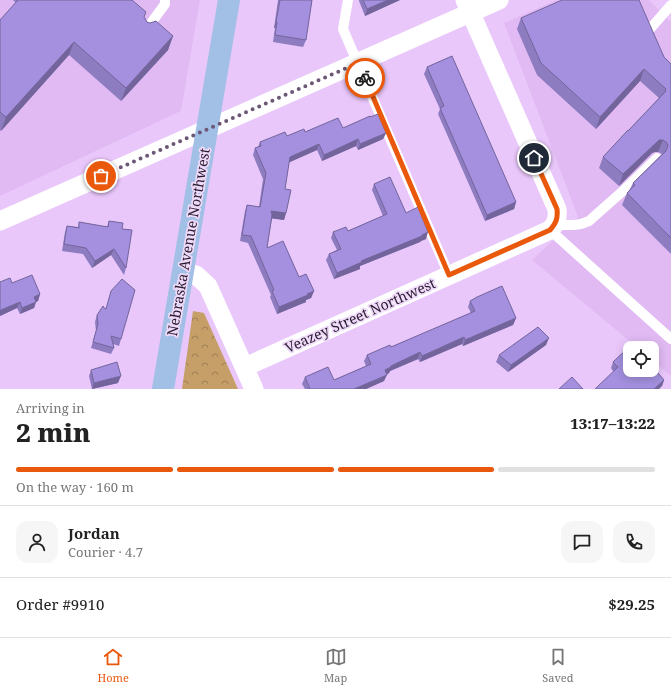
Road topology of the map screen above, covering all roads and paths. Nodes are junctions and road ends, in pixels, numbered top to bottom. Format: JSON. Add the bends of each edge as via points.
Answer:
{"nodes":[{"id":1,"x":165,"y":0,"type":"edge"},
{"id":2,"x":229,"y":0,"type":"edge"},
{"id":3,"x":348,"y":0,"type":"edge"},
{"id":4,"x":499,"y":0,"type":"edge"},
{"id":5,"x":671,"y":5,"type":"edge"},
{"id":6,"x":468,"y":6,"type":"edge"},
{"id":7,"x":650,"y":29,"type":"edge"},
{"id":8,"x":146,"y":30,"type":"edge"},
{"id":9,"x":358,"y":63,"type":"junction"},
{"id":10,"x":207,"y":129,"type":"junction"},
{"id":11,"x":657,"y":158,"type":"edge"},
{"id":12,"x":0,"y":221,"type":"edge"},
{"id":13,"x":554,"y":224,"type":"junction"},
{"id":14,"x":183,"y":271,"type":"junction"},
{"id":15,"x":449,"y":275,"type":"junction"},
{"id":16,"x":671,"y":338,"type":"edge"},
{"id":17,"x":245,"y":367,"type":"junction"},
{"id":18,"x":163,"y":389,"type":"edge"},
{"id":19,"x":254,"y":389,"type":"edge"}],
"edges":[{"from":1,"to":8,"type":"lane","via":[[165,4]]},
{"from":2,"to":10,"type":"main road","name":"Nebraska Avenue Northwest"},
{"from":3,"to":9,"type":"lane","via":[[343,29]]},
{"from":4,"to":6,"type":"street"},
{"from":5,"to":7,"type":"lane"},
{"from":6,"to":9,"type":"street"},
{"from":6,"to":13,"type":"street","via":[[557,209]]},
{"from":9,"to":10,"type":"street"},
{"from":9,"to":15,"type":"lane"},
{"from":10,"to":12,"type":"street"},
{"from":10,"to":14,"type":"main road","name":"Nebraska Avenue Northwest"},
{"from":11,"to":13,"type":"lane","via":[[589,221],[573,226]]},
{"from":13,"to":15,"type":"street","name":"Veazey Street Northwest"},
{"from":13,"to":16,"type":"lane"},
{"from":14,"to":17,"type":"street","via":[[196,275],[208,286]]},
{"from":14,"to":18,"type":"main road","name":"Nebraska Avenue Northwest"},
{"from":15,"to":17,"type":"street","name":"Veazey Street Northwest"},
{"from":17,"to":19,"type":"street"}]}
